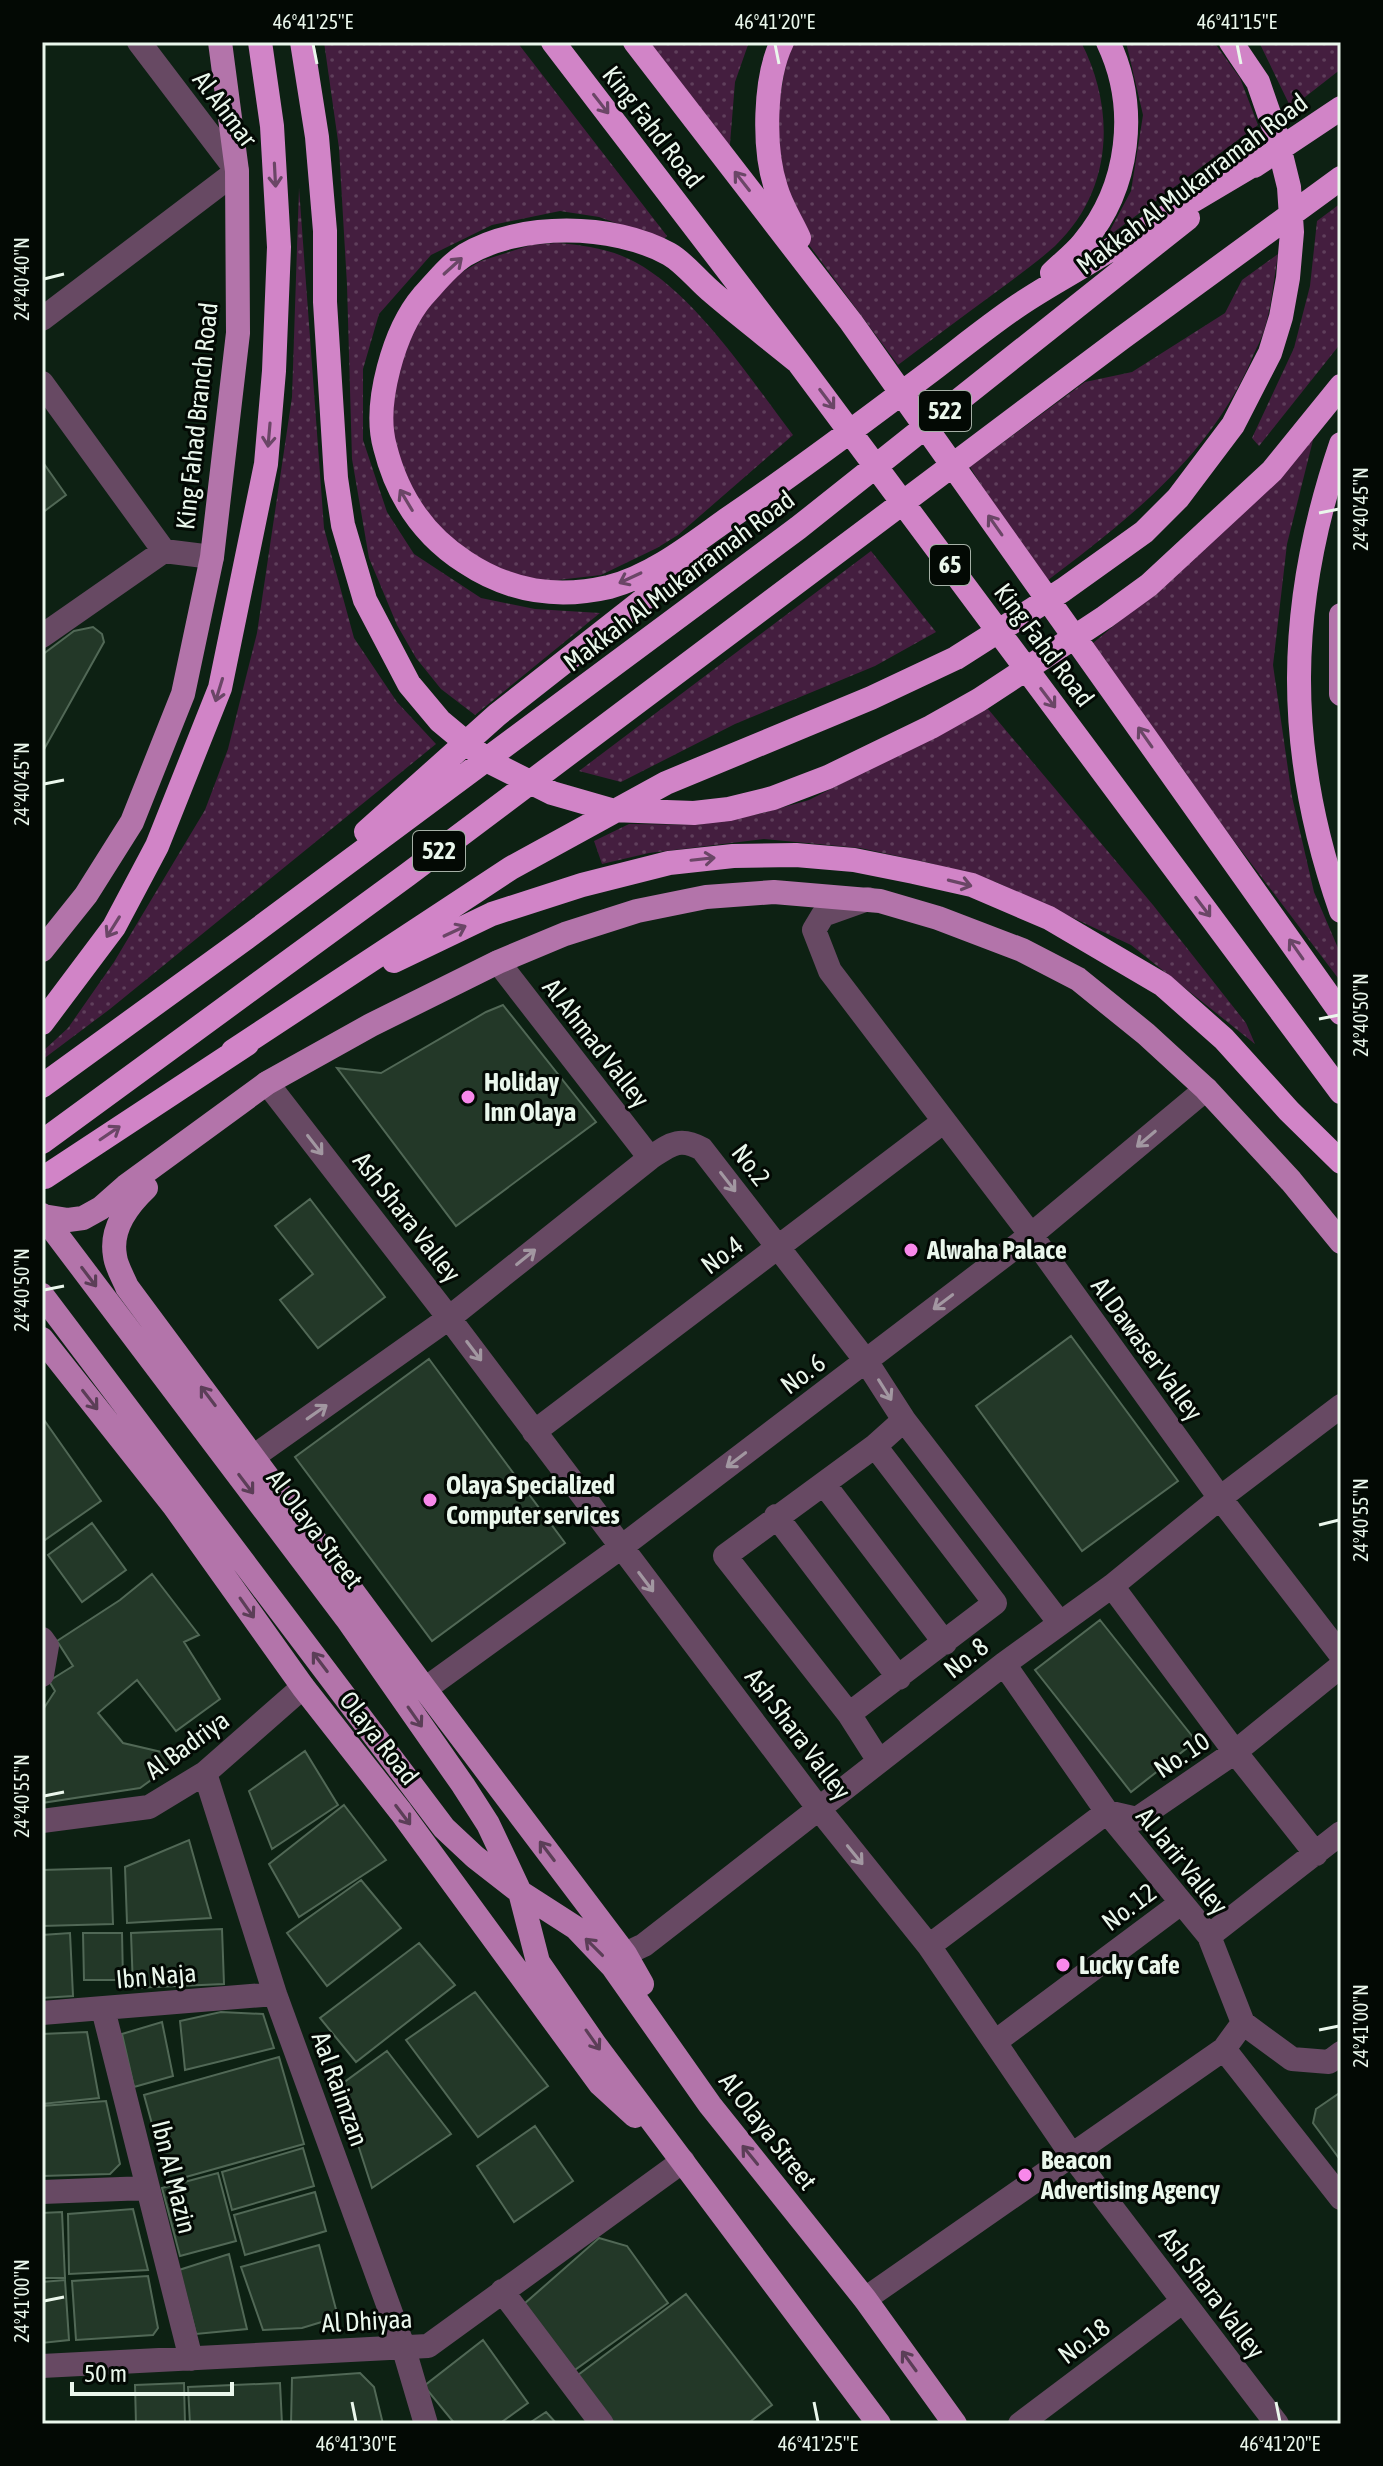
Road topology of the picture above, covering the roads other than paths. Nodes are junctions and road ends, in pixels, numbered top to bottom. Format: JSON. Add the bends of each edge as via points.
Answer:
{"nodes":[{"id":1,"x":139,"y":42,"type":"edge"},
{"id":2,"x":220,"y":42,"type":"edge"},
{"id":3,"x":260,"y":42,"type":"edge"},
{"id":4,"x":302,"y":42,"type":"edge"},
{"id":5,"x":553,"y":42,"type":"edge"},
{"id":6,"x":635,"y":42,"type":"edge"},
{"id":7,"x":782,"y":42,"type":"edge"},
{"id":8,"x":1108,"y":42,"type":"edge"},
{"id":9,"x":1231,"y":42,"type":"edge"},
{"id":10,"x":1341,"y":108,"type":"edge"},
{"id":11,"x":1265,"y":158,"type":"junction"},
{"id":12,"x":237,"y":171,"type":"junction"},
{"id":13,"x":1341,"y":178,"type":"edge"},
{"id":14,"x":1019,"y":305,"type":"junction"},
{"id":15,"x":42,"y":319,"type":"edge"},
{"id":16,"x":851,"y":322,"type":"junction"},
{"id":17,"x":798,"y":362,"type":"junction"},
{"id":18,"x":42,"y":383,"type":"edge"},
{"id":19,"x":1341,"y":386,"type":"edge"},
{"id":20,"x":1341,"y":444,"type":"edge"},
{"id":21,"x":790,"y":477,"type":"junction"},
{"id":22,"x":164,"y":551,"type":"junction"},
{"id":23,"x":212,"y":557,"type":"junction"},
{"id":24,"x":1341,"y":615,"type":"edge"},
{"id":25,"x":42,"y":636,"type":"edge"},
{"id":26,"x":1341,"y":694,"type":"edge"},
{"id":27,"x":86,"y":895,"type":"junction"},
{"id":28,"x":868,"y":899,"type":"junction"},
{"id":29,"x":1341,"y":911,"type":"edge"},
{"id":30,"x":42,"y":938,"type":"edge"},
{"id":31,"x":246,"y":938,"type":"junction"},
{"id":32,"x":42,"y":950,"type":"edge"},
{"id":33,"x":498,"y":962,"type":"junction"},
{"id":34,"x":1341,"y":1013,"type":"edge"},
{"id":35,"x":42,"y":1023,"type":"edge"},
{"id":36,"x":233,"y":1051,"type":"junction"},
{"id":37,"x":267,"y":1083,"type":"junction"},
{"id":38,"x":42,"y":1086,"type":"edge"},
{"id":39,"x":1206,"y":1089,"type":"junction"},
{"id":40,"x":1341,"y":1092,"type":"edge"},
{"id":41,"x":943,"y":1122,"type":"junction"},
{"id":42,"x":207,"y":1127,"type":"junction"},
{"id":43,"x":42,"y":1142,"type":"edge"},
{"id":44,"x":650,"y":1158,"type":"junction"},
{"id":45,"x":1341,"y":1162,"type":"edge"},
{"id":46,"x":45,"y":1177,"type":"dead end"},
{"id":47,"x":43,"y":1216,"type":"edge"},
{"id":48,"x":1031,"y":1235,"type":"junction"},
{"id":49,"x":1341,"y":1242,"type":"edge"},
{"id":50,"x":778,"y":1247,"type":"junction"},
{"id":51,"x":42,"y":1295,"type":"edge"},
{"id":52,"x":449,"y":1318,"type":"junction"},
{"id":53,"x":42,"y":1339,"type":"edge"},
{"id":54,"x":866,"y":1361,"type":"junction"},
{"id":55,"x":1341,"y":1406,"type":"edge"},
{"id":56,"x":904,"y":1420,"type":"junction"},
{"id":57,"x":534,"y":1432,"type":"junction"},
{"id":58,"x":875,"y":1446,"type":"junction"},
{"id":59,"x":253,"y":1457,"type":"junction"},
{"id":60,"x":824,"y":1484,"type":"junction"},
{"id":61,"x":1220,"y":1498,"type":"junction"},
{"id":62,"x":776,"y":1516,"type":"junction"},
{"id":63,"x":620,"y":1548,"type":"junction"},
{"id":64,"x":1112,"y":1586,"type":"junction"},
{"id":65,"x":1059,"y":1622,"type":"junction"},
{"id":66,"x":42,"y":1639,"type":"edge"},
{"id":67,"x":945,"y":1643,"type":"junction"},
{"id":68,"x":1341,"y":1655,"type":"edge"},
{"id":69,"x":1004,"y":1664,"type":"junction"},
{"id":70,"x":1341,"y":1666,"type":"edge"},
{"id":71,"x":42,"y":1675,"type":"edge"},
{"id":72,"x":899,"y":1678,"type":"junction"},
{"id":73,"x":303,"y":1687,"type":"junction"},
{"id":74,"x":425,"y":1689,"type":"junction"},
{"id":75,"x":849,"y":1714,"type":"junction"},
{"id":76,"x":1235,"y":1752,"type":"junction"},
{"id":77,"x":879,"y":1761,"type":"junction"},
{"id":78,"x":205,"y":1773,"type":"junction"},
{"id":79,"x":819,"y":1809,"type":"junction"},
{"id":80,"x":1107,"y":1812,"type":"junction"},
{"id":81,"x":42,"y":1821,"type":"edge"},
{"id":82,"x":1341,"y":1833,"type":"edge"},
{"id":83,"x":1316,"y":1854,"type":"junction"},
{"id":84,"x":520,"y":1892,"type":"junction"},
{"id":85,"x":1181,"y":1903,"type":"junction"},
{"id":86,"x":1209,"y":1936,"type":"junction"},
{"id":87,"x":929,"y":1946,"type":"junction"},
{"id":88,"x":625,"y":1954,"type":"junction"},
{"id":89,"x":275,"y":1994,"type":"junction"},
{"id":90,"x":103,"y":2009,"type":"junction"},
{"id":91,"x":42,"y":2013,"type":"edge"},
{"id":92,"x":1243,"y":2023,"type":"junction"},
{"id":93,"x":995,"y":2042,"type":"junction"},
{"id":94,"x":1224,"y":2049,"type":"junction"},
{"id":95,"x":1335,"y":2057,"type":"edge"},
{"id":96,"x":710,"y":2105,"type":"junction"},
{"id":97,"x":1071,"y":2154,"type":"junction"},
{"id":98,"x":683,"y":2161,"type":"junction"},
{"id":99,"x":147,"y":2188,"type":"junction"},
{"id":100,"x":42,"y":2192,"type":"edge"},
{"id":101,"x":1341,"y":2198,"type":"edge"},
{"id":102,"x":502,"y":2291,"type":"junction"},
{"id":103,"x":865,"y":2299,"type":"junction"},
{"id":104,"x":1182,"y":2302,"type":"junction"},
{"id":105,"x":403,"y":2346,"type":"junction"},
{"id":106,"x":191,"y":2359,"type":"junction"},
{"id":107,"x":42,"y":2366,"type":"edge"},
{"id":108,"x":426,"y":2424,"type":"edge"},
{"id":109,"x":602,"y":2424,"type":"edge"},
{"id":110,"x":879,"y":2424,"type":"edge"},
{"id":111,"x":955,"y":2424,"type":"edge"},
{"id":112,"x":1020,"y":2424,"type":"edge"},
{"id":113,"x":1277,"y":2424,"type":"edge"}],
"edges":[{"from":1,"to":12,"type":"street","name":"Al Ahmar"},
{"from":2,"to":12,"type":"main road","name":"King Fahad Branch Road"},
{"from":3,"to":35,"type":"highway","one_way":true,"via":[[272,126],[279,247],[274,371],[266,464],[220,688],[157,846],[122,913]]},
{"from":4,"to":19,"type":"highway","via":[[325,231],[336,478],[343,525],[365,600],[409,684],[440,721],[488,761],[552,793],[611,810],[729,809],[828,777],[967,707],[1149,585],[1272,471]]},
{"from":5,"to":17,"type":"highway","name":"King Fahd Road","number":"65","one_way":true},
{"from":16,"to":6,"type":"highway","name":"King Fahd Road","number":"65","one_way":true},
{"from":7,"to":16,"type":"highway","via":[[775,56],[766,132],[775,187],[801,242]]},
{"from":8,"to":14,"type":"highway","via":[[1125,101],[1119,175],[1084,242]]},
{"from":9,"to":36,"type":"highway","via":[[1258,82],[1289,187],[1288,278],[1270,353],[1233,425],[1178,498],[1144,532],[956,658],[666,783],[511,868]]},
{"from":10,"to":11,"type":"highway","name":"Makkah Al Mukarramah Road","number":"522"},
{"from":11,"to":14,"type":"highway"},
{"from":11,"to":31,"type":"highway","name":"Makkah Al Mukarramah Road","number":"522","via":[[798,528]]},
{"from":12,"to":15,"type":"street"},
{"from":12,"to":23,"type":"main road","name":"King Fahad Branch Road","via":[[238,333]]},
{"from":13,"to":43,"type":"highway","number":"522"},
{"from":14,"to":21,"type":"highway"},
{"from":34,"to":16,"type":"highway","name":"King Fahd Road","number":"65","one_way":true},
{"from":21,"to":17,"type":"highway","one_way":true,"via":[[664,563],[615,586],[541,593],[478,571],[423,527],[400,490],[381,433],[384,392],[411,314],[450,265],[510,237],[581,230],[645,243],[672,255]]},
{"from":17,"to":40,"type":"highway","name":"King Fahd Road","number":"65","one_way":true},
{"from":18,"to":22,"type":"street"},
{"from":20,"to":29,"type":"highway","via":[[1307,574],[1298,664],[1307,777]]},
{"from":21,"to":31,"type":"highway","via":[[717,543],[497,715]]},
{"from":22,"to":23,"type":"street"},
{"from":22,"to":25,"type":"street"},
{"from":23,"to":27,"type":"main road","name":"King Fahad Branch Road","via":[[183,694],[132,822]]},
{"from":24,"to":26,"type":"main road"},
{"from":27,"to":30,"type":"main road"},
{"from":27,"to":32,"type":"main road"},
{"from":28,"to":33,"type":"main road","via":[[774,892],[706,897],[565,934]]},
{"from":28,"to":39,"type":"main road","via":[[938,918],[1022,950],[1078,979]]},
{"from":28,"to":41,"type":"street","name":"Al Dawaser Valley","via":[[823,915],[814,930],[830,971]]},
{"from":31,"to":38,"type":"highway","name":"Makkah Al Mukarramah Road","number":"522"},
{"from":33,"to":37,"type":"main road"},
{"from":33,"to":44,"type":"street","name":"Al Ahmad Valley"},
{"from":36,"to":45,"type":"highway","one_way":true,"via":[[422,946],[492,914],[582,885],[669,863],[733,856],[854,860],[972,885],[1049,918],[1119,957],[1163,985],[1224,1039]]},
{"from":46,"to":36,"type":"highway","one_way":true},
{"from":37,"to":42,"type":"main road"},
{"from":37,"to":52,"type":"street","name":"Ash Shara Valley","one_way":true},
{"from":39,"to":48,"type":"street","name":"No. 6","one_way":true},
{"from":39,"to":49,"type":"main road"},
{"from":41,"to":48,"type":"street","name":"Al Dawaser Valley"},
{"from":41,"to":50,"type":"street","name":"No.4"},
{"from":42,"to":47,"type":"main road","via":[[83,1218]]},
{"from":59,"to":42,"type":"main road","one_way":true,"via":[[127,1287],[115,1257],[125,1208]]},
{"from":44,"to":50,"type":"street","name":"No.2","one_way":true,"via":[[674,1142],[702,1149]]},
{"from":52,"to":44,"type":"street","name":"No.2","one_way":true},
{"from":47,"to":84,"type":"main road","name":"Al Olaya Street","one_way":true,"via":[[347,1619],[488,1824]]},
{"from":48,"to":54,"type":"street","name":"No. 6","one_way":true},
{"from":48,"to":61,"type":"street","name":"Al Dawaser Valley"},
{"from":50,"to":54,"type":"street","name":"No.2"},
{"from":50,"to":57,"type":"street","name":"No.4"},
{"from":84,"to":51,"type":"main road","name":"Al Olaya Street","one_way":true,"via":[[444,1828]]},
{"from":52,"to":57,"type":"street","name":"Ash Shara Valley","one_way":true},
{"from":59,"to":52,"type":"street","name":"No.2","one_way":true},
{"from":53,"to":73,"type":"main road","name":"Olaya Road","one_way":true,"via":[[174,1506]]},
{"from":54,"to":56,"type":"street","name":"No.2","one_way":true},
{"from":54,"to":63,"type":"street","name":"No. 6","one_way":true},
{"from":55,"to":61,"type":"street","name":"No. 8"},
{"from":56,"to":58,"type":"street"},
{"from":56,"to":65,"type":"street","name":"No.2"},
{"from":57,"to":63,"type":"street","name":"Ash Shara Valley"},
{"from":58,"to":60,"type":"street"},
{"from":58,"to":67,"type":"street","via":[[995,1603]]},
{"from":59,"to":74,"type":"main road"},
{"from":60,"to":62,"type":"street"},
{"from":60,"to":67,"type":"street"},
{"from":61,"to":64,"type":"street","name":"No. 8"},
{"from":61,"to":68,"type":"street","name":"Al Dawaser Valley"},
{"from":62,"to":72,"type":"street"},
{"from":62,"to":75,"type":"street","via":[[725,1556]]},
{"from":63,"to":74,"type":"street","name":"No. 6"},
{"from":63,"to":79,"type":"street","name":"Ash Shara Valley","one_way":true},
{"from":64,"to":65,"type":"street","name":"No. 8"},
{"from":64,"to":76,"type":"street"},
{"from":65,"to":69,"type":"street","name":"No. 8"},
{"from":66,"to":71,"type":"street","via":[[47,1646]]},
{"from":67,"to":72,"type":"street"},
{"from":69,"to":77,"type":"street","name":"No. 8"},
{"from":69,"to":80,"type":"street","name":"Al Jarir Valley"},
{"from":70,"to":76,"type":"street","name":"No. 10"},
{"from":72,"to":75,"type":"street"},
{"from":73,"to":78,"type":"street","name":"Al Badriya"},
{"from":73,"to":98,"type":"main road","name":"Olaya Road","one_way":true,"via":[[600,2084]]},
{"from":88,"to":74,"type":"main road","one_way":true},
{"from":75,"to":77,"type":"street"},
{"from":76,"to":80,"type":"street","name":"No. 10","via":[[1137,1819]]},
{"from":76,"to":83,"type":"street"},
{"from":77,"to":79,"type":"street","name":"No. 8"},
{"from":78,"to":81,"type":"street","name":"Al Badriya","via":[[149,1807]]},
{"from":78,"to":89,"type":"street","name":"Aal Raimzan"},
{"from":79,"to":87,"type":"street","name":"Ash Shara Valley","one_way":true},
{"from":79,"to":88,"type":"street","name":"No. 8","via":[[667,1928]]},
{"from":80,"to":85,"type":"street","name":"Al Jarir Valley"},
{"from":80,"to":87,"type":"street"},
{"from":82,"to":83,"type":"street"},
{"from":83,"to":86,"type":"street"},
{"from":96,"to":84,"type":"main road","name":"Al Olaya Street","one_way":true,"via":[[613,1967],[576,1928]]},
{"from":84,"to":98,"type":"main road","name":"Al Olaya Street","one_way":true,"via":[[538,1962]]},
{"from":85,"to":86,"type":"street","name":"Al Jarir Valley"},
{"from":85,"to":93,"type":"street","name":"No. 12"},
{"from":86,"to":92,"type":"street","name":"Al Jarir Valley"},
{"from":87,"to":93,"type":"street","name":"Ash Shara Valley"},
{"from":88,"to":96,"type":"main road"},
{"from":89,"to":90,"type":"street","name":"Ibn Naja"},
{"from":89,"to":105,"type":"street","name":"Aal Raimzan"},
{"from":90,"to":91,"type":"street","name":"Ibn Naja"},
{"from":90,"to":99,"type":"street","name":"Ibn Al Mazin"},
{"from":92,"to":94,"type":"street"},
{"from":92,"to":95,"type":"street","via":[[1292,2059]]},
{"from":93,"to":97,"type":"street","name":"Ash Shara Valley"},
{"from":94,"to":97,"type":"street"},
{"from":94,"to":101,"type":"street"},
{"from":103,"to":96,"type":"main road","name":"Al Olaya Street","one_way":true},
{"from":97,"to":103,"type":"street"},
{"from":97,"to":104,"type":"street","name":"Ash Shara Valley"},
{"from":98,"to":102,"type":"street","name":"Al Dhiyaa"},
{"from":98,"to":110,"type":"main road","name":"Al Olaya Street"},
{"from":99,"to":100,"type":"street"},
{"from":99,"to":106,"type":"street","name":"Ibn Al Mazin"},
{"from":102,"to":105,"type":"street","name":"Al Dhiyaa","via":[[428,2346]]},
{"from":102,"to":109,"type":"street"},
{"from":111,"to":103,"type":"main road","name":"Al Olaya Street","one_way":true},
{"from":104,"to":112,"type":"street","name":"No.18"},
{"from":104,"to":113,"type":"street","name":"Ash Shara Valley"},
{"from":105,"to":106,"type":"street","name":"Al Dhiyaa"},
{"from":105,"to":108,"type":"street","name":"Aal Raimzan"},
{"from":106,"to":107,"type":"street","name":"Al Dhiyaa"}]}
